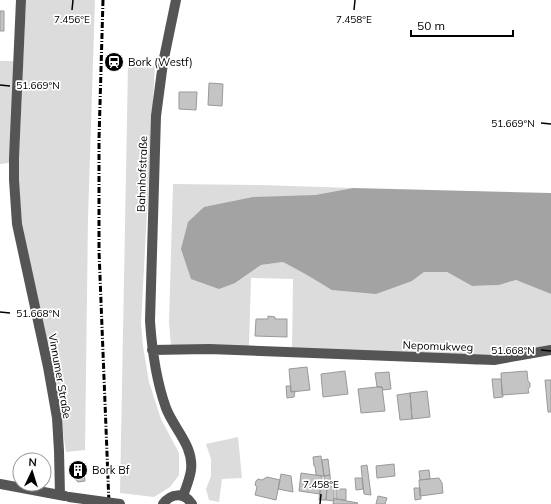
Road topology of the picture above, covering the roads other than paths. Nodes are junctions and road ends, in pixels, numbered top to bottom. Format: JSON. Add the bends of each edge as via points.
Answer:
{"nodes":[{"id":1,"x":21,"y":0,"type":"edge"},
{"id":2,"x":176,"y":0,"type":"edge"},
{"id":3,"x":152,"y":350,"type":"junction"},
{"id":4,"x":551,"y":350,"type":"edge"},
{"id":5,"x":0,"y":484,"type":"edge"},
{"id":6,"x":64,"y":496,"type":"junction"},
{"id":7,"x":183,"y":496,"type":"junction"},
{"id":8,"x":120,"y":504,"type":"edge"},
{"id":9,"x":163,"y":504,"type":"edge"},
{"id":10,"x":192,"y":504,"type":"edge"}],
"edges":[{"from":1,"to":6,"type":"street","name":"Vinnumer Straße","via":[[14,158],[17,224],[57,418]]},
{"from":2,"to":3,"type":"street","name":"Bahnhofstraße","via":[[156,116],[150,321]]},
{"from":3,"to":4,"type":"street","name":"Nepomukweg","via":[[209,349],[494,360]]},
{"from":3,"to":7,"type":"street","name":"Bahnhofstraße","via":[[167,409],[192,462]]},
{"from":5,"to":6,"type":"street"},
{"from":6,"to":8,"type":"street","bridge":true},
{"from":7,"to":9,"type":"street","via":[[176,495]]},
{"from":7,"to":10,"type":"street"}]}
